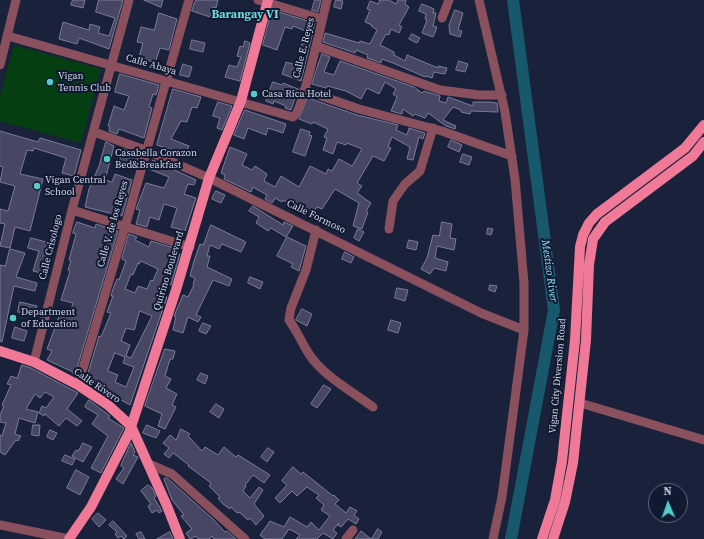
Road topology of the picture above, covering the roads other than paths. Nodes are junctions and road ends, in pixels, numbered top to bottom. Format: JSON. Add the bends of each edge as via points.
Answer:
{"nodes":[{"id":1,"x":16,"y":0,"type":"edge"},
{"id":2,"x":129,"y":0,"type":"edge"},
{"id":3,"x":189,"y":0,"type":"edge"},
{"id":4,"x":327,"y":0,"type":"edge"},
{"id":5,"x":449,"y":0,"type":"edge"},
{"id":6,"x":479,"y":0,"type":"edge"},
{"id":7,"x":264,"y":1,"type":"edge"},
{"id":8,"x":442,"y":18,"type":"dead end"},
{"id":9,"x":322,"y":19,"type":"junction"},
{"id":10,"x":8,"y":36,"type":"junction"},
{"id":11,"x":316,"y":46,"type":"junction"},
{"id":12,"x":0,"y":65,"type":"edge"},
{"id":13,"x":111,"y":66,"type":"junction"},
{"id":14,"x":166,"y":82,"type":"junction"},
{"id":15,"x":304,"y":90,"type":"junction"},
{"id":16,"x":502,"y":95,"type":"junction"},
{"id":17,"x":241,"y":101,"type":"junction"},
{"id":18,"x":287,"y":116,"type":"joint"},
{"id":19,"x":704,"y":125,"type":"edge"},
{"id":20,"x":433,"y":128,"type":"junction"},
{"id":21,"x":94,"y":132,"type":"junction"},
{"id":22,"x":704,"y":142,"type":"edge"},
{"id":23,"x":145,"y":150,"type":"junction"},
{"id":24,"x":512,"y":156,"type":"junction"},
{"id":25,"x":209,"y":178,"type":"junction"},
{"id":26,"x":72,"y":210,"type":"junction"},
{"id":27,"x":125,"y":227,"type":"junction"},
{"id":28,"x":389,"y":229,"type":"dead end"},
{"id":29,"x":316,"y":230,"type":"junction"},
{"id":30,"x":190,"y":247,"type":"junction"},
{"id":31,"x":524,"y":330,"type":"junction"},
{"id":32,"x":0,"y":351,"type":"edge"},
{"id":33,"x":34,"y":362,"type":"junction"},
{"id":34,"x":78,"y":385,"type":"junction"},
{"id":35,"x":575,"y":391,"type":"junction"},
{"id":36,"x":580,"y":403,"type":"junction"},
{"id":37,"x":373,"y":407,"type":"dead end"},
{"id":38,"x":131,"y":426,"type":"junction"},
{"id":39,"x":704,"y":440,"type":"edge"},
{"id":40,"x":149,"y":464,"type":"junction"},
{"id":41,"x":0,"y":525,"type":"edge"},
{"id":42,"x":353,"y":530,"type":"dead end"},
{"id":43,"x":69,"y":539,"type":"edge"},
{"id":44,"x":180,"y":539,"type":"edge"},
{"id":45,"x":246,"y":539,"type":"edge"},
{"id":46,"x":346,"y":539,"type":"edge"},
{"id":47,"x":493,"y":539,"type":"edge"},
{"id":48,"x":542,"y":539,"type":"edge"},
{"id":49,"x":553,"y":539,"type":"edge"}],
"edges":[{"from":1,"to":10,"type":"street"},
{"from":2,"to":13,"type":"street","name":"Calle Crisologo"},
{"from":3,"to":14,"type":"street","name":"Calle V. de los Reyes"},
{"from":4,"to":9,"type":"street","name":"Calle E. Reyes"},
{"from":5,"to":8,"type":"street"},
{"from":6,"to":16,"type":"street"},
{"from":7,"to":9,"type":"street"},
{"from":7,"to":17,"type":"main road","name":"Quirino Boulevard"},
{"from":9,"to":11,"type":"street","name":"Calle E. Reyes"},
{"from":10,"to":12,"type":"street"},
{"from":10,"to":13,"type":"street","name":"Calle Abaya"},
{"from":11,"to":15,"type":"street","name":"Calle E. Reyes"},
{"from":11,"to":16,"type":"street","via":[[440,90]]},
{"from":13,"to":14,"type":"street","name":"Calle Abaya"},
{"from":13,"to":21,"type":"street","name":"Calle Crisologo"},
{"from":14,"to":17,"type":"street","name":"Calle Abaya"},
{"from":14,"to":23,"type":"street","name":"Calle V. de los Reyes"},
{"from":15,"to":18,"type":"street","name":"Calle E. Reyes","via":[[295,116]]},
{"from":15,"to":20,"type":"street","via":[[359,109]]},
{"from":16,"to":24,"type":"street"},
{"from":17,"to":18,"type":"street","name":"Calle Abaya"},
{"from":17,"to":25,"type":"main road","name":"Quirino Boulevard"},
{"from":19,"to":35,"type":"main road","name":"Vigan City Diversion Road","via":[[685,148],[597,214],[583,235],[579,259]]},
{"from":20,"to":24,"type":"street"},
{"from":20,"to":28,"type":"street","via":[[420,171],[405,184],[393,201]]},
{"from":21,"to":23,"type":"street","name":"Calle Formoso"},
{"from":21,"to":26,"type":"street","name":"Calle Crisologo"},
{"from":22,"to":35,"type":"main road","name":"Vigan City Diversion Road","via":[[693,156],[605,222],[593,239],[586,340]]},
{"from":23,"to":25,"type":"street","name":"Calle Formoso"},
{"from":23,"to":27,"type":"street","name":"Calle V. de los Reyes"},
{"from":24,"to":31,"type":"street","via":[[524,283]]},
{"from":25,"to":29,"type":"street","name":"Calle Formoso"},
{"from":25,"to":30,"type":"main road","name":"Quirino Boulevard"},
{"from":26,"to":27,"type":"street"},
{"from":26,"to":33,"type":"street","name":"Calle Crisologo"},
{"from":27,"to":30,"type":"street"},
{"from":27,"to":34,"type":"street","name":"Calle V. de los Reyes"},
{"from":29,"to":31,"type":"street","name":"Calle Formoso","via":[[481,313]]},
{"from":29,"to":37,"type":"street","via":[[289,320],[309,355],[324,372]]},
{"from":30,"to":38,"type":"main road","name":"Quirino Boulevard"},
{"from":31,"to":47,"type":"street","via":[[502,497]]},
{"from":32,"to":33,"type":"main road","name":"Calle Rivero"},
{"from":33,"to":34,"type":"main road","name":"Calle Rivero"},
{"from":34,"to":38,"type":"main road","name":"Calle Rivero","via":[[108,405]]},
{"from":35,"to":36,"type":"main road","name":"Vigan City Diversion Road"},
{"from":35,"to":48,"type":"main road","name":"Vigan City Diversion Road","via":[[555,500]]},
{"from":36,"to":39,"type":"street"},
{"from":36,"to":49,"type":"main road","name":"Vigan City Diversion Road","via":[[567,496]]},
{"from":38,"to":40,"type":"main road","name":"Calle Rivero"},
{"from":38,"to":43,"type":"main road","name":"Quirino Boulevard","via":[[91,507]]},
{"from":40,"to":44,"type":"main road","name":"Calle Rivero"},
{"from":40,"to":45,"type":"street","via":[[172,474]]},
{"from":41,"to":43,"type":"street"},
{"from":42,"to":46,"type":"street"}]}
